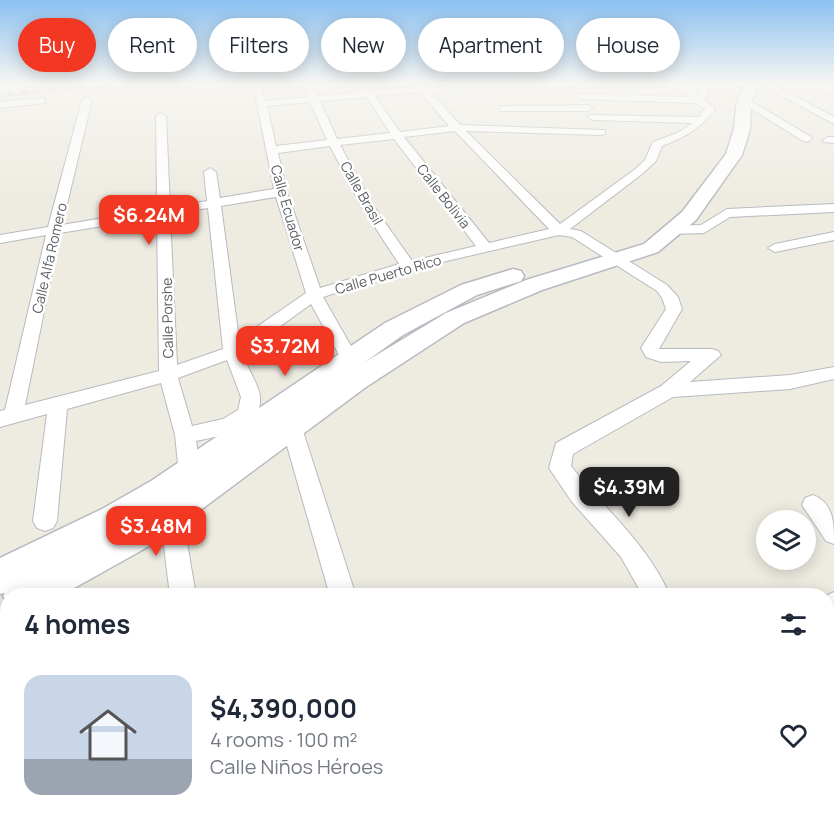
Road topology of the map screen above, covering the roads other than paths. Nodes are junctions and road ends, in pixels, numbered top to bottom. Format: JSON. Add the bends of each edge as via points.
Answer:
{"nodes":[{"id":1,"x":81,"y":122,"type":"edge"},
{"id":2,"x":161,"y":122,"type":"edge"},
{"id":3,"x":266,"y":122,"type":"edge"},
{"id":4,"x":324,"y":122,"type":"edge"},
{"id":5,"x":388,"y":122,"type":"edge"},
{"id":6,"x":452,"y":122,"type":"edge"},
{"id":7,"x":506,"y":122,"type":"edge"},
{"id":8,"x":596,"y":122,"type":"edge"},
{"id":9,"x":699,"y":122,"type":"edge"},
{"id":10,"x":726,"y":122,"type":"edge"},
{"id":11,"x":742,"y":122,"type":"edge"},
{"id":12,"x":785,"y":122,"type":"edge"},
{"id":13,"x":457,"y":128,"type":"junction"},
{"id":14,"x":507,"y":129,"type":"junction"},
{"id":15,"x":396,"y":134,"type":"junction"},
{"id":16,"x":807,"y":139,"type":"dead end"},
{"id":17,"x":333,"y":142,"type":"junction"},
{"id":18,"x":272,"y":150,"type":"junction"},
{"id":19,"x":210,"y":172,"type":"dead end"},
{"id":20,"x":690,"y":186,"type":"dead end"},
{"id":21,"x":281,"y":192,"type":"junction"},
{"id":22,"x":212,"y":203,"type":"junction"},
{"id":23,"x":834,"y":208,"type":"edge"},
{"id":24,"x":669,"y":210,"type":"dead end"},
{"id":25,"x":164,"y":211,"type":"junction"},
{"id":26,"x":54,"y":229,"type":"junction"},
{"id":27,"x":671,"y":230,"type":"junction"},
{"id":28,"x":559,"y":231,"type":"junction"},
{"id":29,"x":834,"y":236,"type":"edge"},
{"id":30,"x":0,"y":239,"type":"edge"},
{"id":31,"x":485,"y":248,"type":"junction"},
{"id":32,"x":775,"y":248,"type":"dead end"},
{"id":33,"x":609,"y":253,"type":"junction"},
{"id":34,"x":408,"y":266,"type":"junction"},
{"id":35,"x":314,"y":295,"type":"junction"},
{"id":36,"x":232,"y":352,"type":"junction"},
{"id":37,"x":350,"y":360,"type":"junction"},
{"id":38,"x":834,"y":373,"type":"edge"},
{"id":39,"x":168,"y":375,"type":"junction"},
{"id":40,"x":669,"y":390,"type":"junction"},
{"id":41,"x":58,"y":404,"type":"junction"},
{"id":42,"x":6,"y":418,"type":"edge"},
{"id":43,"x":245,"y":424,"type":"junction"},
{"id":44,"x":291,"y":425,"type":"junction"},
{"id":45,"x":185,"y":435,"type":"junction"},
{"id":46,"x":190,"y":473,"type":"junction"},
{"id":47,"x":813,"y":505,"type":"dead end"},
{"id":48,"x":171,"y":513,"type":"junction"},
{"id":49,"x":45,"y":521,"type":"dead end"},
{"id":50,"x":834,"y":533,"type":"edge"},
{"id":51,"x":0,"y":577,"type":"edge"},
{"id":52,"x":37,"y":588,"type":"edge"},
{"id":53,"x":182,"y":588,"type":"edge"},
{"id":54,"x":341,"y":588,"type":"edge"},
{"id":55,"x":652,"y":588,"type":"edge"}],
"edges":[{"from":1,"to":26,"type":"street","name":"Calle Alfa Romero"},
{"from":2,"to":25,"type":"street","name":"Calle Porshe"},
{"from":3,"to":18,"type":"street","name":"Calle Ecuador"},
{"from":4,"to":17,"type":"street","name":"Calle Brasil"},
{"from":5,"to":15,"type":"street","name":"Calle Bolivia"},
{"from":6,"to":13,"type":"street"},
{"from":7,"to":14,"type":"street"},
{"from":8,"to":14,"type":"street","via":[[601,132]]},
{"from":9,"to":28,"type":"street","via":[[687,133],[657,144],[650,161],[638,172]]},
{"from":10,"to":20,"type":"main road","via":[[723,140]]},
{"from":11,"to":27,"type":"main road","via":[[734,155],[688,216]]},
{"from":12,"to":16,"type":"street"},
{"from":13,"to":14,"type":"street"},
{"from":13,"to":15,"type":"street"},
{"from":13,"to":28,"type":"street"},
{"from":15,"to":17,"type":"street"},
{"from":15,"to":31,"type":"street","name":"Calle Bolivia"},
{"from":17,"to":18,"type":"street"},
{"from":17,"to":34,"type":"street","name":"Calle Brasil","via":[[366,204]]},
{"from":18,"to":21,"type":"street","name":"Calle Ecuador"},
{"from":19,"to":22,"type":"street"},
{"from":21,"to":22,"type":"street"},
{"from":21,"to":35,"type":"street","name":"Calle Ecuador"},
{"from":22,"to":25,"type":"street"},
{"from":22,"to":36,"type":"street"},
{"from":23,"to":27,"type":"street","via":[[727,213],[704,229]]},
{"from":24,"to":33,"type":"main road"},
{"from":25,"to":26,"type":"street"},
{"from":25,"to":39,"type":"street","name":"Calle Porshe"},
{"from":26,"to":30,"type":"street"},
{"from":26,"to":42,"type":"street","name":"Calle Alfa Romero"},
{"from":27,"to":33,"type":"main road","via":[[651,248]]},
{"from":28,"to":31,"type":"street","name":"Calle Puerto Rico"},
{"from":28,"to":33,"type":"street","via":[[573,232]]},
{"from":29,"to":32,"type":"street"},
{"from":31,"to":34,"type":"street","name":"Calle Puerto Rico"},
{"from":33,"to":37,"type":"main road","via":[[469,290],[394,330]]},
{"from":33,"to":40,"type":"street","via":[[670,297],[674,309],[650,348],[652,353],[712,355]]},
{"from":33,"to":44,"type":"main road","via":[[454,318]]},
{"from":34,"to":35,"type":"street","name":"Calle Puerto Rico"},
{"from":35,"to":36,"type":"street","name":"Calle Puerto Rico"},
{"from":35,"to":37,"type":"street","name":"Calle Ecuador"},
{"from":36,"to":39,"type":"street","name":"Calle Puerto Rico"},
{"from":36,"to":43,"type":"street","via":[[251,397]]},
{"from":37,"to":43,"type":"main road"},
{"from":38,"to":40,"type":"street","via":[[790,382]]},
{"from":39,"to":41,"type":"street","name":"Calle Puerto Rico"},
{"from":39,"to":45,"type":"street","name":"Calle Porshe"},
{"from":40,"to":55,"type":"street","via":[[563,449],[560,468],[629,549]]},
{"from":41,"to":42,"type":"street","name":"Calle Puerto Rico"},
{"from":41,"to":49,"type":"street"},
{"from":43,"to":45,"type":"street"},
{"from":43,"to":46,"type":"main road"},
{"from":44,"to":48,"type":"main road"},
{"from":44,"to":54,"type":"street"},
{"from":45,"to":46,"type":"street","name":"Calle Porshe"},
{"from":46,"to":51,"type":"main road","via":[[114,520]]},
{"from":47,"to":50,"type":"street"},
{"from":48,"to":52,"type":"main road"},
{"from":48,"to":53,"type":"street"}]}
